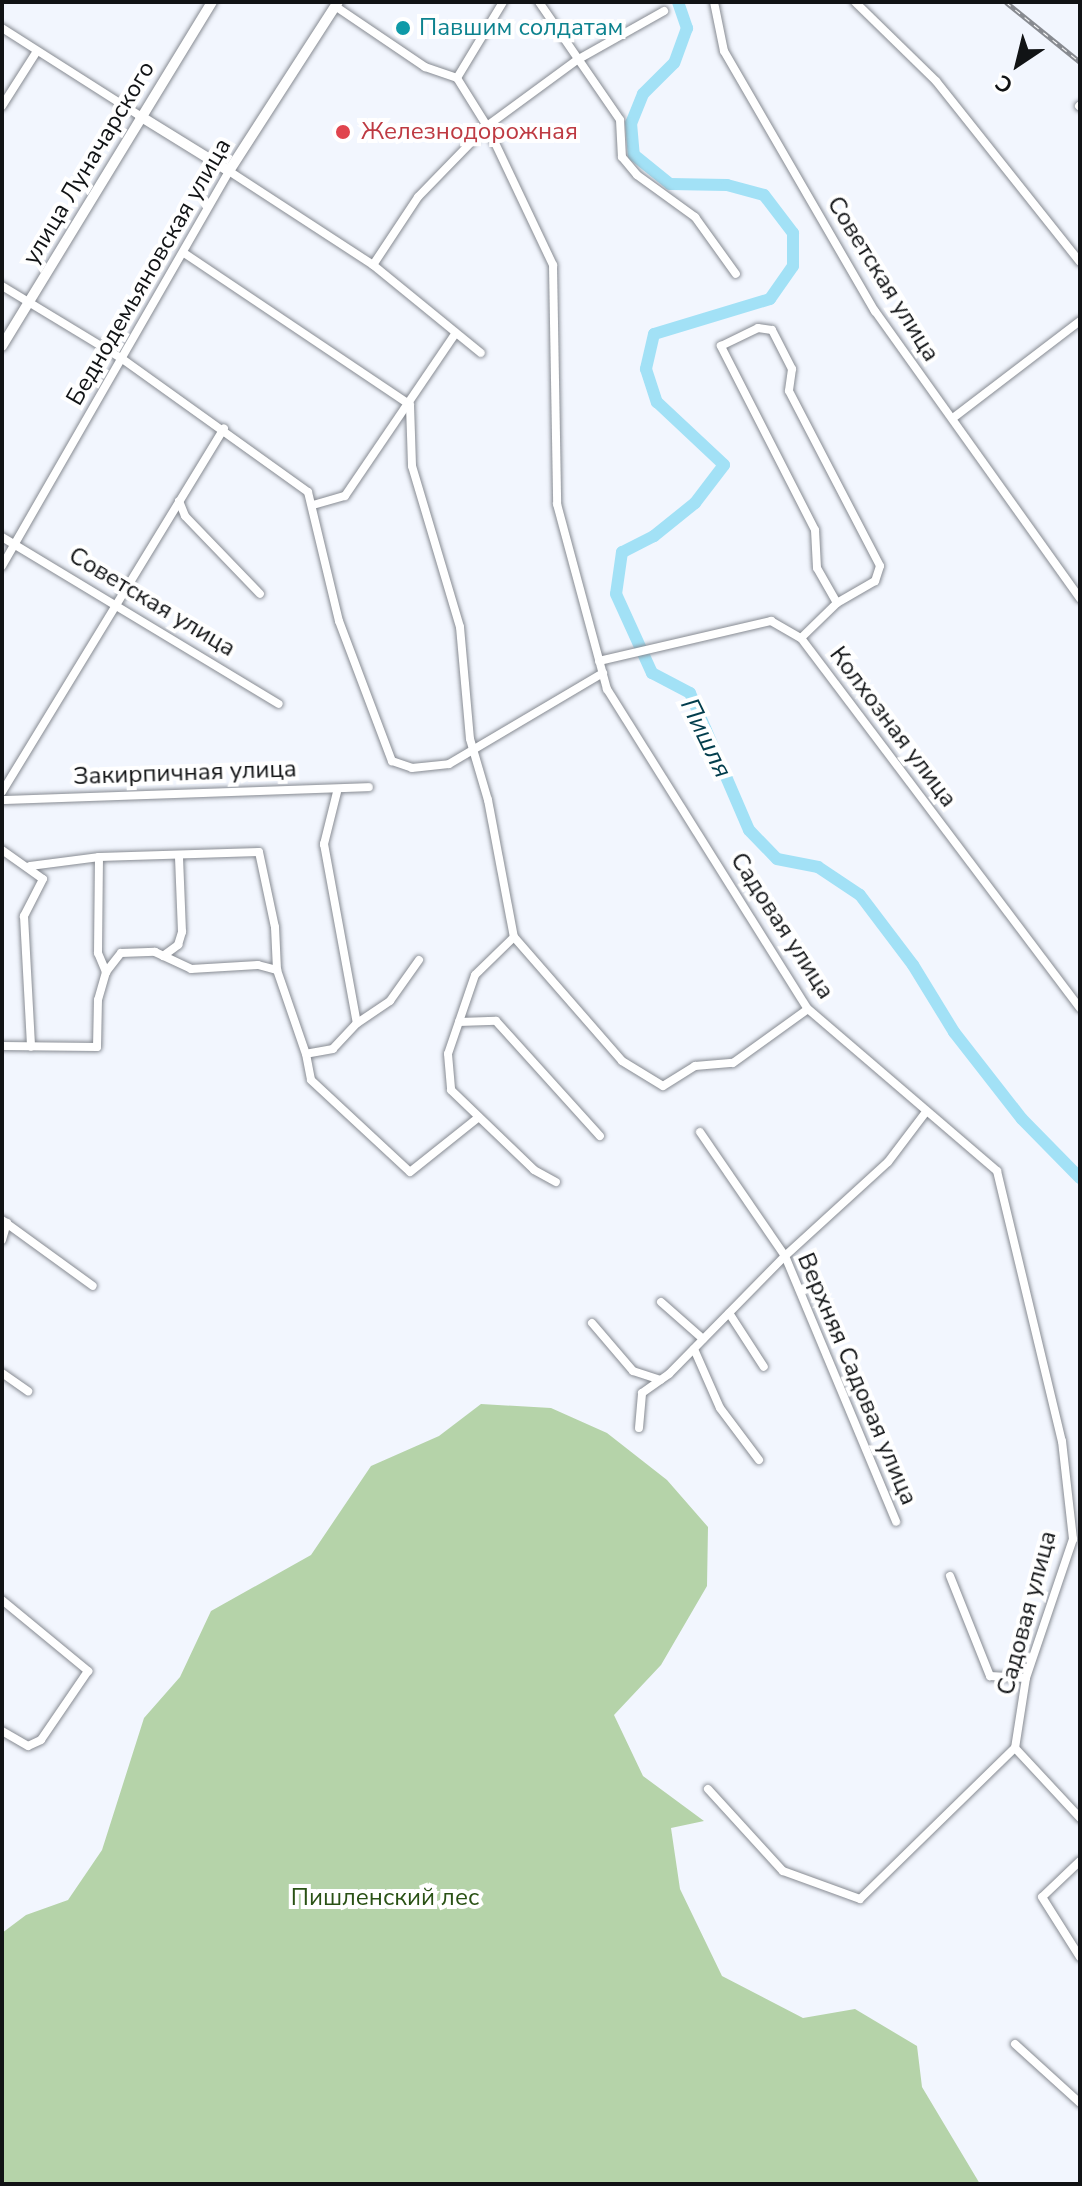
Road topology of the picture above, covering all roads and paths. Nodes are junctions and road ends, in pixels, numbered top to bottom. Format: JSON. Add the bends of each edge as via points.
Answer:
{"nodes":[{"id":1,"x":212,"y":2,"type":"edge"},
{"id":2,"x":503,"y":2,"type":"edge"},
{"id":3,"x":539,"y":2,"type":"edge"},
{"id":4,"x":714,"y":2,"type":"edge"},
{"id":5,"x":855,"y":2,"type":"edge"},
{"id":6,"x":337,"y":4,"type":"edge"},
{"id":7,"x":664,"y":11,"type":"dead end"},
{"id":8,"x":2,"y":28,"type":"edge"},
{"id":9,"x":37,"y":51,"type":"junction"},
{"id":10,"x":577,"y":60,"type":"junction"},
{"id":11,"x":457,"y":78,"type":"junction"},
{"id":12,"x":2,"y":106,"type":"edge"},
{"id":13,"x":140,"y":116,"type":"junction"},
{"id":14,"x":487,"y":126,"type":"junction"},
{"id":15,"x":229,"y":171,"type":"junction"},
{"id":16,"x":184,"y":253,"type":"junction"},
{"id":17,"x":1080,"y":262,"type":"edge"},
{"id":18,"x":373,"y":265,"type":"junction"},
{"id":19,"x":736,"y":274,"type":"dead end"},
{"id":20,"x":2,"y":286,"type":"edge"},
{"id":21,"x":29,"y":302,"type":"junction"},
{"id":22,"x":1080,"y":321,"type":"edge"},
{"id":23,"x":455,"y":334,"type":"junction"},
{"id":24,"x":2,"y":346,"type":"edge"},
{"id":25,"x":481,"y":353,"type":"dead end"},
{"id":26,"x":121,"y":358,"type":"junction"},
{"id":27,"x":407,"y":403,"type":"junction"},
{"id":28,"x":953,"y":418,"type":"junction"},
{"id":29,"x":224,"y":429,"type":"junction"},
{"id":30,"x":179,"y":501,"type":"junction"},
{"id":31,"x":313,"y":505,"type":"junction"},
{"id":32,"x":2,"y":537,"type":"edge"},
{"id":33,"x":15,"y":544,"type":"junction"},
{"id":34,"x":2,"y":566,"type":"edge"},
{"id":35,"x":260,"y":594,"type":"dead end"},
{"id":36,"x":1080,"y":598,"type":"edge"},
{"id":37,"x":837,"y":603,"type":"junction"},
{"id":38,"x":117,"y":604,"type":"junction"},
{"id":39,"x":801,"y":638,"type":"junction"},
{"id":40,"x":599,"y":661,"type":"junction"},
{"id":41,"x":603,"y":673,"type":"junction"},
{"id":42,"x":279,"y":704,"type":"dead end"},
{"id":43,"x":472,"y":750,"type":"junction"},
{"id":44,"x":369,"y":787,"type":"dead end"},
{"id":45,"x":2,"y":792,"type":"edge"},
{"id":46,"x":337,"y":792,"type":"junction"},
{"id":47,"x":2,"y":800,"type":"edge"},
{"id":48,"x":2,"y":850,"type":"edge"},
{"id":49,"x":179,"y":856,"type":"junction"},
{"id":50,"x":99,"y":857,"type":"junction"},
{"id":51,"x":30,"y":866,"type":"junction"},
{"id":52,"x":514,"y":937,"type":"junction"},
{"id":53,"x":163,"y":956,"type":"junction"},
{"id":54,"x":419,"y":960,"type":"dead end"},
{"id":55,"x":277,"y":970,"type":"junction"},
{"id":56,"x":106,"y":972,"type":"junction"},
{"id":57,"x":1080,"y":1008,"type":"edge"},
{"id":58,"x":808,"y":1009,"type":"junction"},
{"id":59,"x":459,"y":1022,"type":"junction"},
{"id":60,"x":357,"y":1023,"type":"junction"},
{"id":61,"x":2,"y":1046,"type":"edge"},
{"id":62,"x":31,"y":1047,"type":"junction"},
{"id":63,"x":306,"y":1054,"type":"junction"},
{"id":64,"x":925,"y":1113,"type":"junction"},
{"id":65,"x":479,"y":1117,"type":"junction"},
{"id":66,"x":700,"y":1132,"type":"dead end"},
{"id":67,"x":600,"y":1136,"type":"dead end"},
{"id":68,"x":556,"y":1182,"type":"dead end"},
{"id":69,"x":4,"y":1222,"type":"edge"},
{"id":70,"x":2,"y":1240,"type":"edge"},
{"id":71,"x":785,"y":1256,"type":"junction"},
{"id":72,"x":93,"y":1286,"type":"dead end"},
{"id":73,"x":661,"y":1302,"type":"dead end"},
{"id":74,"x":729,"y":1313,"type":"junction"},
{"id":75,"x":592,"y":1323,"type":"dead end"},
{"id":76,"x":703,"y":1339,"type":"junction"},
{"id":77,"x":694,"y":1349,"type":"junction"},
{"id":78,"x":764,"y":1367,"type":"dead end"},
{"id":79,"x":2,"y":1373,"type":"edge"},
{"id":80,"x":661,"y":1380,"type":"junction"},
{"id":81,"x":28,"y":1391,"type":"dead end"},
{"id":82,"x":639,"y":1428,"type":"dead end"},
{"id":83,"x":759,"y":1460,"type":"dead end"},
{"id":84,"x":896,"y":1522,"type":"dead end"},
{"id":85,"x":950,"y":1576,"type":"dead end"},
{"id":86,"x":2,"y":1600,"type":"edge"},
{"id":87,"x":1026,"y":1678,"type":"junction"},
{"id":88,"x":2,"y":1731,"type":"edge"},
{"id":89,"x":1015,"y":1748,"type":"junction"},
{"id":90,"x":708,"y":1789,"type":"dead end"},
{"id":91,"x":1080,"y":1818,"type":"edge"},
{"id":92,"x":1080,"y":1861,"type":"edge"},
{"id":93,"x":1080,"y":1957,"type":"edge"},
{"id":94,"x":1015,"y":2044,"type":"dead end"},
{"id":95,"x":1080,"y":2103,"type":"edge"}],
"edges":[{"from":1,"to":13,"type":"main road","name":"улица Луначарского"},
{"from":2,"to":11,"type":"street"},
{"from":3,"to":10,"type":"street"},
{"from":4,"to":28,"type":"street","name":"Советская улица","via":[[724,51],[875,311]]},
{"from":5,"to":17,"type":"street","via":[[936,81]]},
{"from":6,"to":11,"type":"street","via":[[425,67]]},
{"from":6,"to":15,"type":"main road","name":"Беднодемьяновская улица"},
{"from":7,"to":10,"type":"street"},
{"from":8,"to":9,"type":"street"},
{"from":9,"to":12,"type":"street"},
{"from":9,"to":13,"type":"street"},
{"from":10,"to":14,"type":"street"},
{"from":10,"to":19,"type":"street","via":[[620,120],[622,157],[637,175],[695,217]]},
{"from":11,"to":14,"type":"street","name":"Садовая улица"},
{"from":13,"to":15,"type":"main road"},
{"from":13,"to":21,"type":"main road","name":"улица Луначарского"},
{"from":14,"to":18,"type":"street","via":[[418,197]]},
{"from":14,"to":40,"type":"street","name":"Садовая улица","via":[[553,265],[557,504]]},
{"from":15,"to":16,"type":"street","name":"Беднодемьяновская улица"},
{"from":15,"to":18,"type":"street"},
{"from":16,"to":26,"type":"street","name":"Беднодемьяновская улица"},
{"from":16,"to":27,"type":"street"},
{"from":18,"to":23,"type":"street"},
{"from":20,"to":21,"type":"street"},
{"from":21,"to":24,"type":"main road","name":"улица Луначарского"},
{"from":21,"to":26,"type":"street"},
{"from":22,"to":28,"type":"street"},
{"from":23,"to":25,"type":"street"},
{"from":23,"to":27,"type":"street"},
{"from":26,"to":29,"type":"street"},
{"from":26,"to":33,"type":"street","name":"Беднодемьяновская улица"},
{"from":27,"to":31,"type":"street","via":[[345,496]]},
{"from":27,"to":43,"type":"street","via":[[412,466],[460,627]]},
{"from":28,"to":36,"type":"street","name":"Советская улица"},
{"from":29,"to":30,"type":"street"},
{"from":29,"to":31,"type":"street","via":[[308,492]]},
{"from":30,"to":35,"type":"street","via":[[185,516]]},
{"from":30,"to":38,"type":"street"},
{"from":31,"to":43,"type":"street","via":[[339,621],[384,752],[412,768],[449,764]]},
{"from":32,"to":33,"type":"street","name":"Советская улица"},
{"from":33,"to":34,"type":"street","name":"Беднодемьяновская улица"},
{"from":33,"to":38,"type":"street","name":"Советская улица"},
{"from":37,"to":37,"type":"street","via":[[817,568],[815,530],[721,346],[758,328],[772,330],[792,369],[789,391],[880,566],[875,581]]},
{"from":37,"to":39,"type":"street"},
{"from":38,"to":42,"type":"street","name":"Советская улица"},
{"from":38,"to":45,"type":"street"},
{"from":39,"to":40,"type":"street","name":"Колхозная улица","via":[[771,621]]},
{"from":39,"to":57,"type":"street","name":"Колхозная улица"},
{"from":40,"to":41,"type":"street","name":"Садовая улица"},
{"from":41,"to":43,"type":"street"},
{"from":41,"to":58,"type":"street","name":"Садовая улица","via":[[607,689]]},
{"from":43,"to":52,"type":"street","via":[[488,800]]},
{"from":44,"to":46,"type":"street","name":"Закирпичная улица"},
{"from":46,"to":47,"type":"street","name":"Закирпичная улица","via":[[269,787]]},
{"from":46,"to":60,"type":"street","via":[[324,844]]},
{"from":48,"to":51,"type":"street"},
{"from":49,"to":50,"type":"street"},
{"from":49,"to":53,"type":"street","via":[[182,932],[178,945]]},
{"from":49,"to":55,"type":"street","via":[[259,852],[275,927]]},
{"from":50,"to":51,"type":"street"},
{"from":50,"to":56,"type":"street","via":[[98,953]]},
{"from":51,"to":62,"type":"street","via":[[44,884],[24,916]]},
{"from":52,"to":58,"type":"street","via":[[622,1061],[663,1086],[695,1066],[733,1063]]},
{"from":52,"to":59,"type":"street","via":[[475,975]]},
{"from":53,"to":55,"type":"street","via":[[191,969],[258,965]]},
{"from":53,"to":56,"type":"street","via":[[121,953]]},
{"from":54,"to":60,"type":"street","via":[[390,1001]]},
{"from":55,"to":63,"type":"street"},
{"from":56,"to":62,"type":"street","via":[[97,1047]]},
{"from":58,"to":64,"type":"street","name":"Садовая улица"},
{"from":59,"to":65,"type":"street","via":[[448,1054],[451,1090]]},
{"from":59,"to":67,"type":"street","via":[[496,1021]]},
{"from":60,"to":63,"type":"street","via":[[333,1049]]},
{"from":61,"to":62,"type":"street"},
{"from":63,"to":65,"type":"street","via":[[311,1080],[410,1172]]},
{"from":64,"to":71,"type":"street","via":[[888,1162]]},
{"from":64,"to":87,"type":"street","name":"Садовая улица","via":[[997,1171],[1062,1441],[1073,1539]]},
{"from":65,"to":68,"type":"street","via":[[534,1170]]},
{"from":66,"to":71,"type":"street","name":"Верхняя Садовая улица"},
{"from":69,"to":70,"type":"street"},
{"from":69,"to":72,"type":"street"},
{"from":71,"to":74,"type":"street"},
{"from":71,"to":84,"type":"street","name":"Верхняя Садовая улица"},
{"from":73,"to":76,"type":"street"},
{"from":74,"to":76,"type":"street"},
{"from":74,"to":78,"type":"street"},
{"from":75,"to":80,"type":"street","via":[[633,1371]]},
{"from":76,"to":77,"type":"street"},
{"from":77,"to":80,"type":"street"},
{"from":77,"to":83,"type":"street","via":[[720,1408]]},
{"from":79,"to":81,"type":"street"},
{"from":80,"to":82,"type":"street","via":[[642,1393]]},
{"from":85,"to":87,"type":"street","via":[[990,1676]]},
{"from":86,"to":88,"type":"street","via":[[88,1671],[41,1740],[28,1746]]},
{"from":87,"to":89,"type":"street","name":"Садовая улица"},
{"from":89,"to":90,"type":"street","via":[[860,1899],[783,1871]]},
{"from":89,"to":91,"type":"street"},
{"from":92,"to":93,"type":"street","via":[[1042,1897]]},
{"from":94,"to":95,"type":"street"}]}
